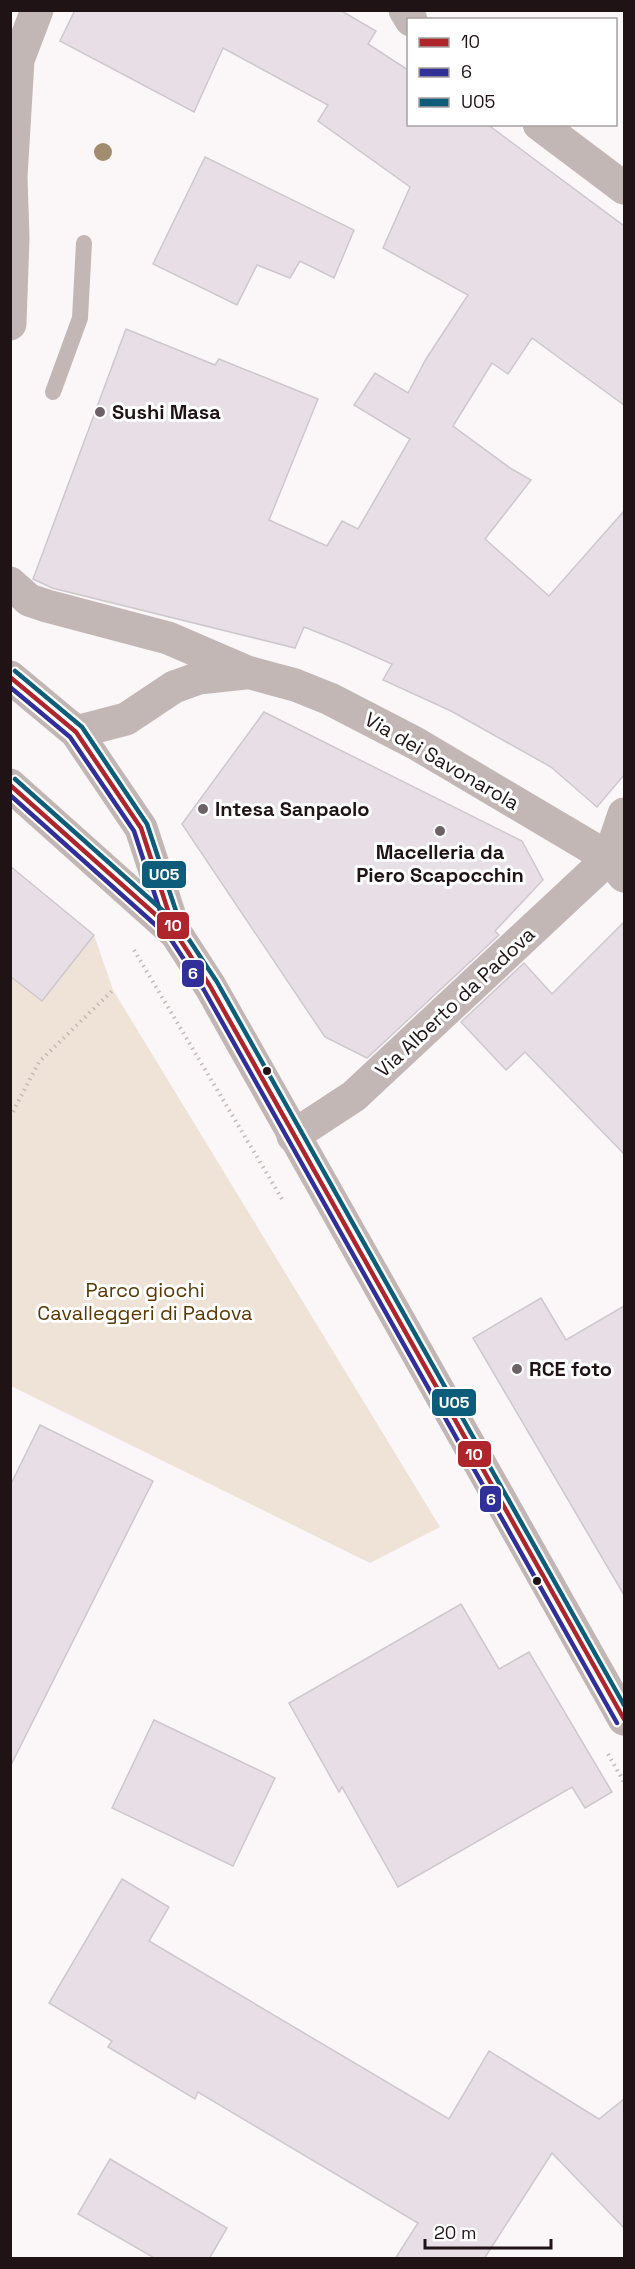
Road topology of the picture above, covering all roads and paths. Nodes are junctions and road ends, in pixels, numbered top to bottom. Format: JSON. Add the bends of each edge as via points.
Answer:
{"nodes":[{"id":1,"x":37,"y":10,"type":"edge"},
{"id":2,"x":542,"y":126,"type":"edge"},
{"id":3,"x":624,"y":188,"type":"edge"},
{"id":4,"x":84,"y":243,"type":"dead end"},
{"id":5,"x":10,"y":324,"type":"edge"},
{"id":6,"x":53,"y":392,"type":"dead end"},
{"id":7,"x":10,"y":583,"type":"edge"},
{"id":8,"x":246,"y":672,"type":"junction"},
{"id":9,"x":10,"y":677,"type":"edge"},
{"id":10,"x":76,"y":732,"type":"junction"},
{"id":11,"x":10,"y":785,"type":"edge"},
{"id":12,"x":624,"y":814,"type":"edge"},
{"id":13,"x":617,"y":867,"type":"edge"},
{"id":14,"x":175,"y":932,"type":"junction"},
{"id":15,"x":113,"y":990,"type":"dead end"},
{"id":16,"x":10,"y":1117,"type":"edge"},
{"id":17,"x":293,"y":1136,"type":"junction"},
{"id":18,"x":624,"y":1719,"type":"edge"}],
"edges":[{"from":1,"to":5,"type":"street","via":[[18,60],[11,177]]},
{"from":2,"to":3,"type":"street"},
{"from":4,"to":6,"type":"lane","via":[[80,318]]},
{"from":7,"to":8,"type":"street","name":"Via dei Savonarola","via":[[29,600],[168,638]]},
{"from":8,"to":10,"type":"street","name":"Via dei Savonarola","via":[[199,678],[174,687],[126,719]]},
{"from":8,"to":13,"type":"street","name":"Via dei Savonarola","via":[[330,699],[415,743]]},
{"from":9,"to":10,"type":"street"},
{"from":10,"to":14,"type":"street","via":[[141,828]]},
{"from":11,"to":14,"type":"street"},
{"from":12,"to":13,"type":"street"},
{"from":13,"to":17,"type":"street","name":"Via Alberto da Padova","via":[[354,1096]]},
{"from":14,"to":17,"type":"street","via":[[210,986]]},
{"from":15,"to":16,"type":"path","via":[[39,1062]]},
{"from":17,"to":18,"type":"street"}]}
